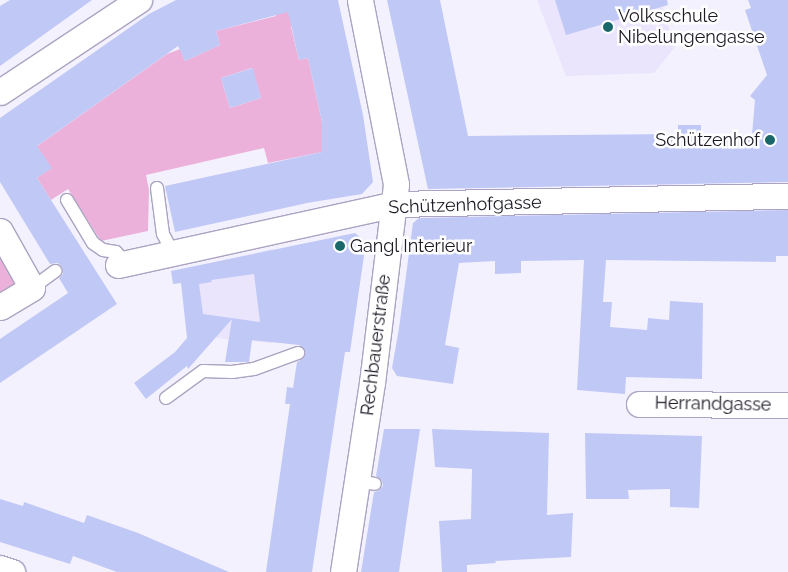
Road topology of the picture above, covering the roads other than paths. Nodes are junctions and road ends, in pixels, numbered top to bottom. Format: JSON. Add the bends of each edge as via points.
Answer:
{"nodes":[{"id":1,"x":139,"y":0,"type":"edge"},
{"id":2,"x":360,"y":0,"type":"edge"},
{"id":3,"x":0,"y":92,"type":"edge"},
{"id":4,"x":157,"y":188,"type":"dead end"},
{"id":5,"x":788,"y":196,"type":"edge"},
{"id":6,"x":67,"y":200,"type":"dead end"},
{"id":7,"x":395,"y":204,"type":"junction"},
{"id":8,"x":0,"y":232,"type":"edge"},
{"id":9,"x":173,"y":253,"type":"junction"},
{"id":10,"x":122,"y":264,"type":"joint"},
{"id":11,"x":55,"y":271,"type":"dead end"},
{"id":12,"x":32,"y":288,"type":"junction"},
{"id":13,"x":0,"y":307,"type":"edge"},
{"id":14,"x":298,"y":353,"type":"dead end"},
{"id":15,"x":166,"y":398,"type":"dead end"},
{"id":16,"x":639,"y":404,"type":"dead end"},
{"id":17,"x":788,"y":405,"type":"edge"},
{"id":18,"x":0,"y":568,"type":"edge"},
{"id":19,"x":12,"y":572,"type":"edge"},
{"id":20,"x":343,"y":572,"type":"edge"}],
"edges":[{"from":1,"to":3,"type":"street"},
{"from":2,"to":7,"type":"street","name":"Rechbauerstraße","via":[[396,184]]},
{"from":4,"to":9,"type":"lane","via":[[163,234]]},
{"from":5,"to":7,"type":"street","name":"Schützenhofgasse"},
{"from":6,"to":10,"type":"lane","via":[[94,243],[103,250],[116,252]]},
{"from":7,"to":9,"type":"street","name":"Schützenhofgasse"},
{"from":7,"to":20,"type":"street","name":"Rechbauerstraße","via":[[366,482]]},
{"from":8,"to":12,"type":"street"},
{"from":9,"to":10,"type":"street","name":"Schützenhofgasse"},
{"from":11,"to":12,"type":"lane"},
{"from":12,"to":13,"type":"street"},
{"from":14,"to":15,"type":"lane","via":[[254,369],[203,371]]},
{"from":16,"to":17,"type":"street","name":"Herrandgasse"},
{"from":18,"to":19,"type":"street"}]}
